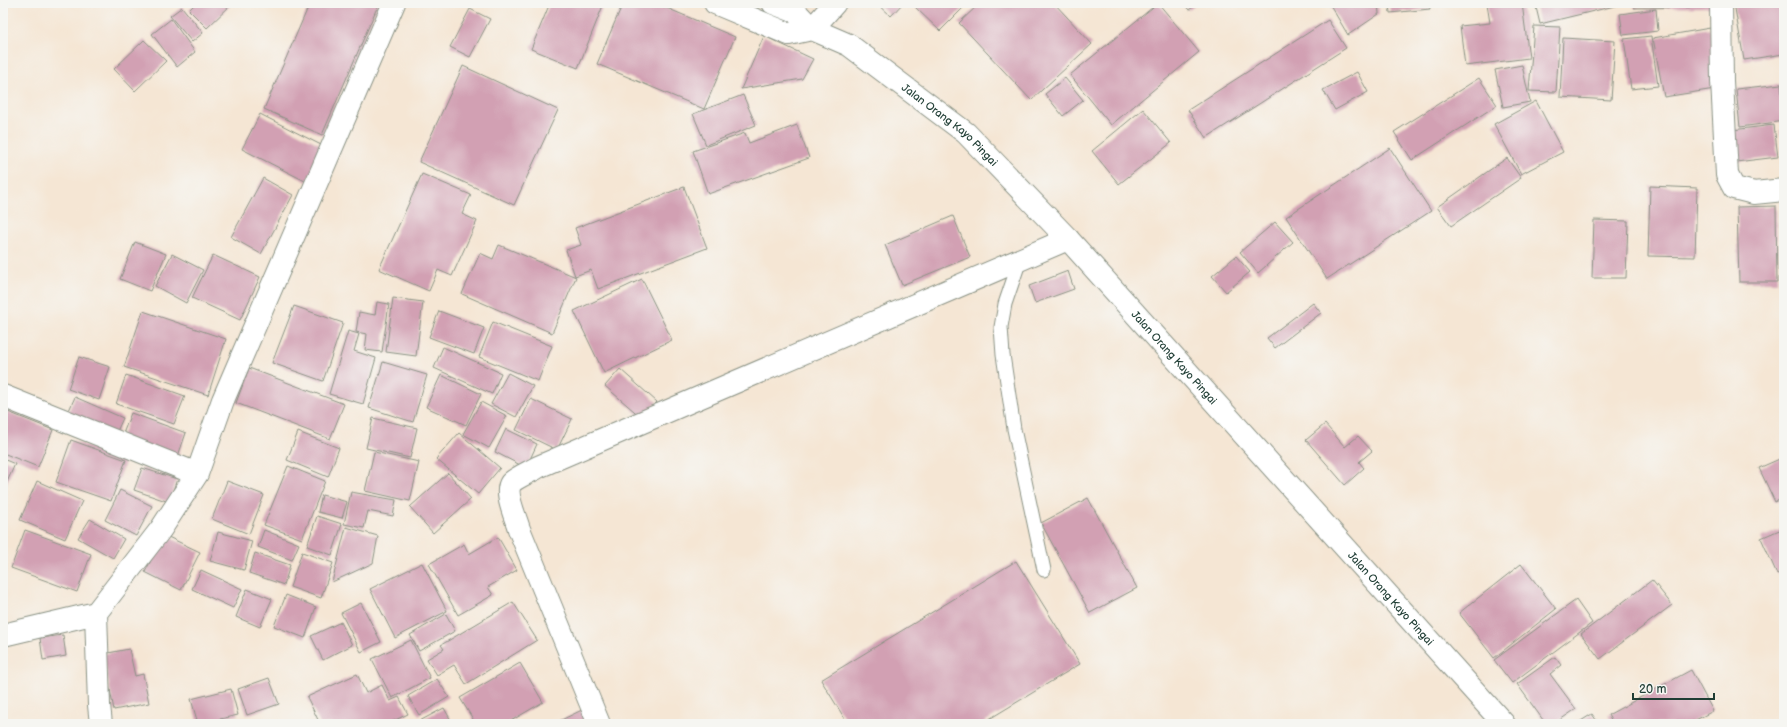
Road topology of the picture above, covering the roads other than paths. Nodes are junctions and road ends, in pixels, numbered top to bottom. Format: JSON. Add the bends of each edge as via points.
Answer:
{"nodes":[{"id":1,"x":394,"y":3,"type":"edge"},
{"id":2,"x":715,"y":3,"type":"edge"},
{"id":3,"x":773,"y":3,"type":"edge"},
{"id":4,"x":835,"y":3,"type":"edge"},
{"id":5,"x":1721,"y":3,"type":"edge"},
{"id":6,"x":812,"y":29,"type":"junction"},
{"id":7,"x":1784,"y":190,"type":"edge"},
{"id":8,"x":1068,"y":239,"type":"junction"},
{"id":9,"x":1020,"y":260,"type":"junction"},
{"id":10,"x":3,"y":396,"type":"edge"},
{"id":11,"x":197,"y":474,"type":"junction"},
{"id":12,"x":1044,"y":570,"type":"dead end"},
{"id":13,"x":96,"y":613,"type":"junction"},
{"id":14,"x":3,"y":635,"type":"edge"},
{"id":15,"x":101,"y":724,"type":"edge"},
{"id":16,"x":599,"y":724,"type":"edge"},
{"id":17,"x":1504,"y":724,"type":"edge"}],
"edges":[{"from":1,"to":11,"type":"street","via":[[224,400]]},
{"from":2,"to":6,"type":"street","via":[[789,34]]},
{"from":3,"to":6,"type":"street","name":"Jalan Orang Kayo Pingai","via":[[796,12]]},
{"from":4,"to":6,"type":"street"},
{"from":5,"to":7,"type":"street","via":[[1727,175],[1734,188],[1754,192]]},
{"from":6,"to":8,"type":"street","name":"Jalan Orang Kayo Pingai","via":[[849,45],[966,133]]},
{"from":8,"to":9,"type":"street"},
{"from":8,"to":17,"type":"street","name":"Jalan Orang Kayo Pingai"},
{"from":9,"to":12,"type":"lane","via":[[1005,304],[1001,327],[1003,355],[1014,430]]},
{"from":9,"to":16,"type":"street","via":[[538,467],[511,483],[508,490],[509,498],[519,529]]},
{"from":10,"to":11,"type":"street"},
{"from":11,"to":13,"type":"street","via":[[161,529]]},
{"from":13,"to":14,"type":"street"},
{"from":13,"to":15,"type":"street"}]}
